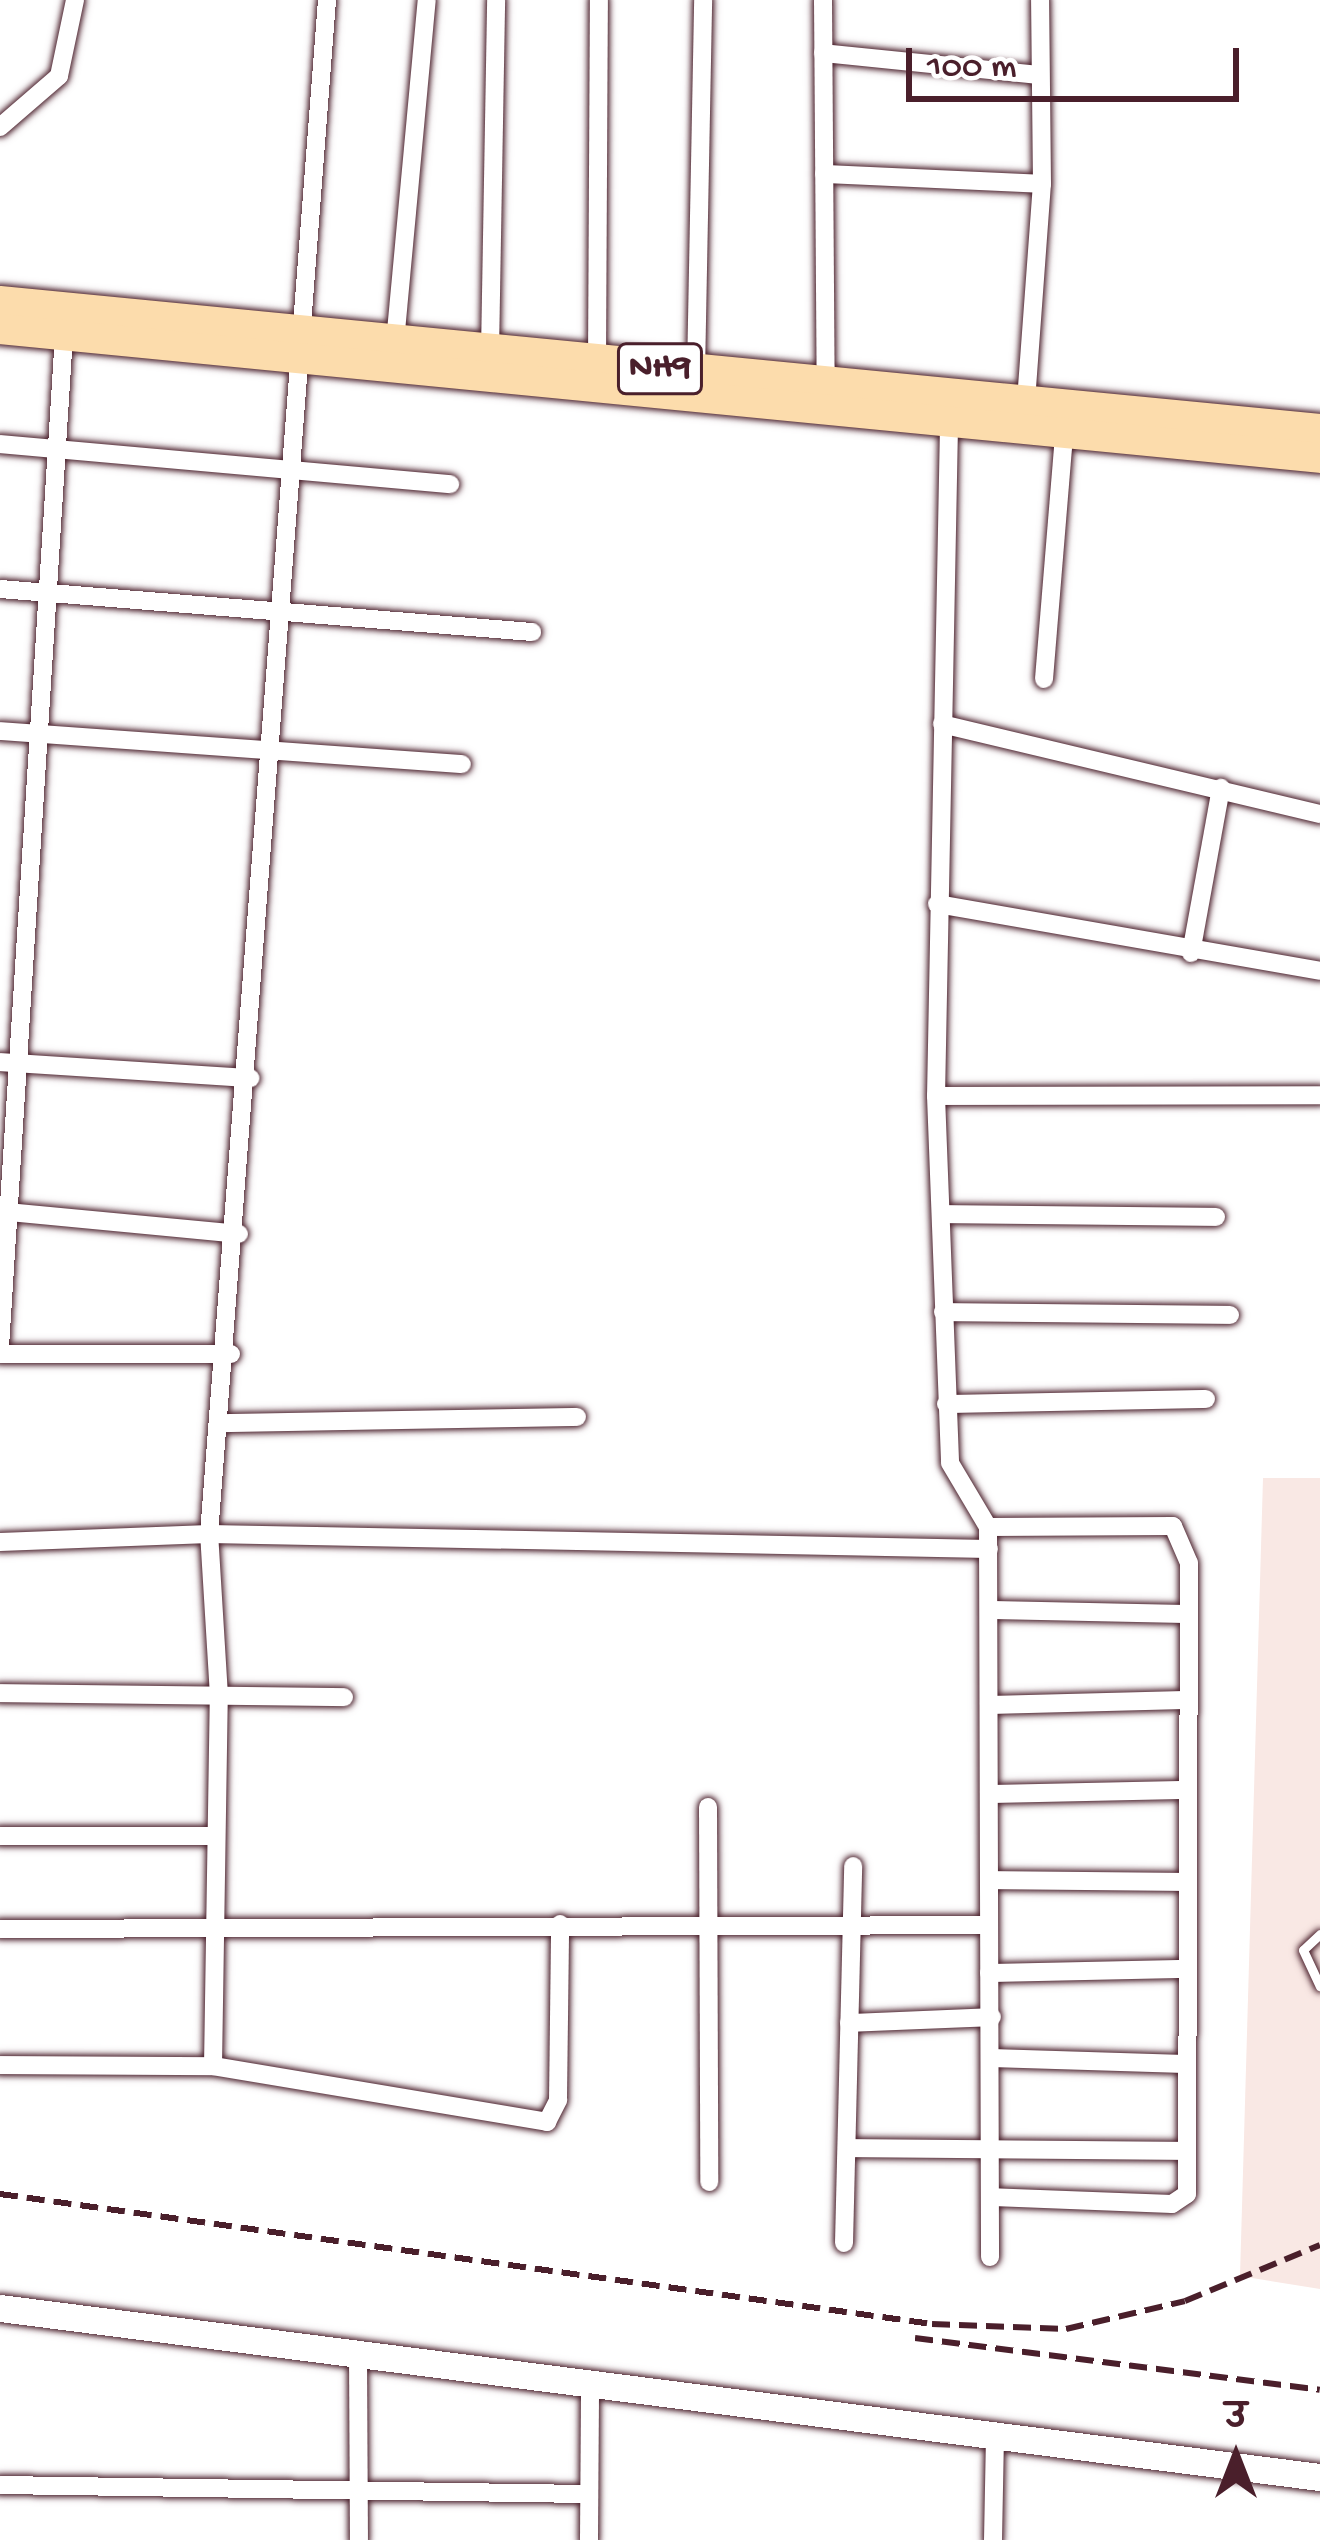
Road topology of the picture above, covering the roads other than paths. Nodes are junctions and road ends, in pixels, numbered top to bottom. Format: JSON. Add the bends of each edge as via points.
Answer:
{"nodes":[{"id":1,"x":75,"y":0,"type":"edge"},
{"id":2,"x":327,"y":0,"type":"edge"},
{"id":3,"x":427,"y":0,"type":"edge"},
{"id":4,"x":496,"y":0,"type":"edge"},
{"id":5,"x":599,"y":0,"type":"edge"},
{"id":6,"x":703,"y":0,"type":"edge"},
{"id":7,"x":823,"y":0,"type":"edge"},
{"id":8,"x":1040,"y":0,"type":"edge"},
{"id":9,"x":823,"y":53,"type":"junction"},
{"id":10,"x":1040,"y":75,"type":"junction"},
{"id":11,"x":0,"y":127,"type":"edge"},
{"id":12,"x":824,"y":174,"type":"junction"},
{"id":13,"x":1042,"y":184,"type":"junction"},
{"id":14,"x":0,"y":301,"type":"edge"},
{"id":15,"x":0,"y":329,"type":"edge"},
{"id":16,"x":64,"y":336,"type":"junction"},
{"id":17,"x":395,"y":342,"type":"junction"},
{"id":18,"x":296,"y":345,"type":"junction"},
{"id":19,"x":490,"y":352,"type":"junction"},
{"id":20,"x":597,"y":363,"type":"junction"},
{"id":21,"x":696,"y":373,"type":"junction"},
{"id":22,"x":826,"y":386,"type":"junction"},
{"id":23,"x":1026,"y":401,"type":"junction"},
{"id":24,"x":949,"y":426,"type":"junction"},
{"id":25,"x":1320,"y":429,"type":"edge"},
{"id":26,"x":1064,"y":435,"type":"junction"},
{"id":27,"x":0,"y":443,"type":"edge"},
{"id":28,"x":56,"y":447,"type":"junction"},
{"id":29,"x":1320,"y":458,"type":"edge"},
{"id":30,"x":291,"y":465,"type":"junction"},
{"id":31,"x":451,"y":484,"type":"dead end"},
{"id":32,"x":0,"y":589,"type":"edge"},
{"id":33,"x":46,"y":592,"type":"junction"},
{"id":34,"x":284,"y":612,"type":"junction"},
{"id":35,"x":532,"y":632,"type":"dead end"},
{"id":36,"x":1044,"y":679,"type":"dead end"},
{"id":37,"x":942,"y":724,"type":"junction"},
{"id":38,"x":0,"y":731,"type":"edge"},
{"id":39,"x":38,"y":734,"type":"junction"},
{"id":40,"x":275,"y":748,"type":"junction"},
{"id":41,"x":461,"y":764,"type":"dead end"},
{"id":42,"x":1221,"y":788,"type":"junction"},
{"id":43,"x":1320,"y":814,"type":"edge"},
{"id":44,"x":937,"y":904,"type":"junction"},
{"id":45,"x":1191,"y":952,"type":"junction"},
{"id":46,"x":1320,"y":971,"type":"edge"},
{"id":47,"x":8,"y":1062,"type":"edge"},
{"id":48,"x":250,"y":1078,"type":"junction"},
{"id":49,"x":1320,"y":1095,"type":"edge"},
{"id":50,"x":936,"y":1096,"type":"junction"},
{"id":51,"x":8,"y":1212,"type":"junction"},
{"id":52,"x":943,"y":1214,"type":"junction"},
{"id":53,"x":1216,"y":1217,"type":"dead end"},
{"id":54,"x":239,"y":1234,"type":"junction"},
{"id":55,"x":943,"y":1312,"type":"junction"},
{"id":56,"x":1230,"y":1315,"type":"dead end"},
{"id":57,"x":0,"y":1351,"type":"edge"},
{"id":58,"x":231,"y":1354,"type":"junction"},
{"id":59,"x":1207,"y":1399,"type":"dead end"},
{"id":60,"x":946,"y":1404,"type":"junction"},
{"id":61,"x":577,"y":1417,"type":"dead end"},
{"id":62,"x":226,"y":1423,"type":"junction"},
{"id":63,"x":988,"y":1527,"type":"junction"},
{"id":64,"x":209,"y":1534,"type":"junction"},
{"id":65,"x":0,"y":1542,"type":"edge"},
{"id":66,"x":988,"y":1549,"type":"junction"},
{"id":67,"x":990,"y":1610,"type":"junction"},
{"id":68,"x":1188,"y":1614,"type":"junction"},
{"id":69,"x":0,"y":1693,"type":"edge"},
{"id":70,"x":219,"y":1696,"type":"junction"},
{"id":71,"x":344,"y":1697,"type":"dead end"},
{"id":72,"x":1185,"y":1700,"type":"junction"},
{"id":73,"x":988,"y":1706,"type":"junction"},
{"id":74,"x":1183,"y":1790,"type":"junction"},
{"id":75,"x":988,"y":1794,"type":"junction"},
{"id":76,"x":708,"y":1808,"type":"dead end"},
{"id":77,"x":0,"y":1836,"type":"edge"},
{"id":78,"x":216,"y":1836,"type":"junction"},
{"id":79,"x":853,"y":1866,"type":"dead end"},
{"id":80,"x":989,"y":1880,"type":"junction"},
{"id":81,"x":1181,"y":1882,"type":"junction"},
{"id":82,"x":214,"y":1924,"type":"junction"},
{"id":83,"x":560,"y":1924,"type":"junction"},
{"id":84,"x":851,"y":1924,"type":"junction"},
{"id":85,"x":989,"y":1925,"type":"junction"},
{"id":86,"x":707,"y":1928,"type":"junction"},
{"id":87,"x":0,"y":1929,"type":"edge"},
{"id":88,"x":1320,"y":1934,"type":"edge"},
{"id":89,"x":1181,"y":1969,"type":"junction"},
{"id":90,"x":989,"y":1973,"type":"junction"},
{"id":91,"x":1320,"y":1986,"type":"edge"},
{"id":92,"x":992,"y":2017,"type":"junction"},
{"id":93,"x":849,"y":2023,"type":"junction"},
{"id":94,"x":992,"y":2058,"type":"junction"},
{"id":95,"x":1184,"y":2063,"type":"junction"},
{"id":96,"x":0,"y":2065,"type":"edge"},
{"id":97,"x":213,"y":2066,"type":"junction"},
{"id":98,"x":994,"y":2145,"type":"junction"},
{"id":99,"x":847,"y":2148,"type":"junction"},
{"id":100,"x":1186,"y":2151,"type":"junction"},
{"id":101,"x":709,"y":2182,"type":"dead end"},
{"id":102,"x":993,"y":2197,"type":"junction"},
{"id":103,"x":844,"y":2242,"type":"dead end"},
{"id":104,"x":990,"y":2257,"type":"dead end"},
{"id":105,"x":0,"y":2308,"type":"edge"},
{"id":106,"x":358,"y":2354,"type":"junction"},
{"id":107,"x":590,"y":2383,"type":"junction"},
{"id":108,"x":995,"y":2435,"type":"junction"},
{"id":109,"x":1320,"y":2477,"type":"edge"},
{"id":110,"x":0,"y":2485,"type":"edge"},
{"id":111,"x":359,"y":2490,"type":"junction"},
{"id":112,"x":589,"y":2494,"type":"junction"},
{"id":113,"x":359,"y":2540,"type":"edge"},
{"id":114,"x":589,"y":2540,"type":"edge"},
{"id":115,"x":994,"y":2540,"type":"edge"}],
"edges":[{"from":1,"to":11,"type":"street","via":[[59,76]]},
{"from":2,"to":18,"type":"street"},
{"from":3,"to":17,"type":"street"},
{"from":4,"to":19,"type":"street"},
{"from":5,"to":20,"type":"street"},
{"from":6,"to":21,"type":"street"},
{"from":7,"to":9,"type":"street"},
{"from":8,"to":10,"type":"street"},
{"from":9,"to":10,"type":"street"},
{"from":9,"to":12,"type":"street"},
{"from":10,"to":13,"type":"street"},
{"from":12,"to":13,"type":"street"},
{"from":12,"to":22,"type":"street"},
{"from":13,"to":23,"type":"street"},
{"from":14,"to":18,"type":"main road","number":"NH9"},
{"from":15,"to":16,"type":"main road","number":"NH9"},
{"from":16,"to":18,"type":"main road","number":"NH9"},
{"from":16,"to":28,"type":"street"},
{"from":17,"to":18,"type":"main road","number":"NH9"},
{"from":17,"to":19,"type":"main road","number":"NH9"},
{"from":18,"to":24,"type":"main road","number":"NH9"},
{"from":18,"to":30,"type":"street"},
{"from":19,"to":20,"type":"main road","number":"NH9"},
{"from":20,"to":21,"type":"main road","number":"NH9"},
{"from":21,"to":22,"type":"main road","number":"NH9"},
{"from":22,"to":23,"type":"main road","number":"NH9"},
{"from":23,"to":25,"type":"main road","number":"NH9"},
{"from":24,"to":26,"type":"main road","number":"NH9"},
{"from":24,"to":37,"type":"street"},
{"from":26,"to":29,"type":"main road","number":"NH9"},
{"from":26,"to":36,"type":"street"},
{"from":27,"to":28,"type":"street"},
{"from":28,"to":30,"type":"street"},
{"from":28,"to":33,"type":"street"},
{"from":30,"to":31,"type":"street"},
{"from":30,"to":34,"type":"street"},
{"from":32,"to":33,"type":"street"},
{"from":33,"to":34,"type":"street"},
{"from":33,"to":39,"type":"street"},
{"from":34,"to":35,"type":"street"},
{"from":34,"to":40,"type":"street"},
{"from":37,"to":42,"type":"street"},
{"from":37,"to":44,"type":"street"},
{"from":38,"to":39,"type":"street"},
{"from":39,"to":40,"type":"street"},
{"from":39,"to":47,"type":"street"},
{"from":40,"to":41,"type":"street"},
{"from":40,"to":48,"type":"street"},
{"from":42,"to":43,"type":"street"},
{"from":42,"to":45,"type":"street"},
{"from":44,"to":45,"type":"street"},
{"from":44,"to":50,"type":"street"},
{"from":45,"to":46,"type":"street"},
{"from":47,"to":48,"type":"street"},
{"from":47,"to":51,"type":"street"},
{"from":48,"to":54,"type":"street"},
{"from":49,"to":50,"type":"street"},
{"from":50,"to":52,"type":"street"},
{"from":51,"to":54,"type":"street"},
{"from":51,"to":57,"type":"street"},
{"from":52,"to":53,"type":"street"},
{"from":52,"to":55,"type":"street"},
{"from":54,"to":58,"type":"street"},
{"from":55,"to":56,"type":"street"},
{"from":55,"to":60,"type":"street"},
{"from":57,"to":58,"type":"street"},
{"from":58,"to":62,"type":"street"},
{"from":59,"to":60,"type":"street"},
{"from":60,"to":63,"type":"street","via":[[952,1472]]},
{"from":61,"to":62,"type":"street"},
{"from":62,"to":64,"type":"street"},
{"from":63,"to":66,"type":"street"},
{"from":63,"to":68,"type":"street","via":[[1177,1527],[1189,1549]]},
{"from":64,"to":65,"type":"street"},
{"from":64,"to":66,"type":"street"},
{"from":64,"to":70,"type":"street"},
{"from":66,"to":67,"type":"street"},
{"from":67,"to":68,"type":"street"},
{"from":67,"to":73,"type":"street"},
{"from":68,"to":72,"type":"street"},
{"from":69,"to":70,"type":"street"},
{"from":70,"to":71,"type":"street"},
{"from":70,"to":78,"type":"street"},
{"from":72,"to":73,"type":"street"},
{"from":72,"to":74,"type":"street"},
{"from":73,"to":75,"type":"street"},
{"from":74,"to":75,"type":"street"},
{"from":74,"to":81,"type":"street"},
{"from":75,"to":80,"type":"street"},
{"from":76,"to":86,"type":"street"},
{"from":77,"to":78,"type":"street"},
{"from":78,"to":82,"type":"street"},
{"from":79,"to":84,"type":"street"},
{"from":80,"to":81,"type":"street"},
{"from":80,"to":85,"type":"street"},
{"from":81,"to":89,"type":"street"},
{"from":82,"to":83,"type":"street"},
{"from":82,"to":87,"type":"street"},
{"from":82,"to":97,"type":"street"},
{"from":83,"to":86,"type":"street"},
{"from":83,"to":97,"type":"street","via":[[551,2121]]},
{"from":84,"to":85,"type":"street"},
{"from":84,"to":86,"type":"street"},
{"from":84,"to":93,"type":"street"},
{"from":85,"to":90,"type":"street"},
{"from":86,"to":101,"type":"street"},
{"from":88,"to":91,"type":"lane","via":[[1303,1951]]},
{"from":89,"to":90,"type":"street"},
{"from":89,"to":95,"type":"street"},
{"from":90,"to":92,"type":"street"},
{"from":92,"to":93,"type":"street"},
{"from":92,"to":94,"type":"street"},
{"from":93,"to":99,"type":"street"},
{"from":94,"to":95,"type":"street"},
{"from":94,"to":98,"type":"street"},
{"from":95,"to":100,"type":"street"},
{"from":96,"to":97,"type":"street"},
{"from":98,"to":99,"type":"street"},
{"from":98,"to":100,"type":"street"},
{"from":98,"to":102,"type":"street"},
{"from":99,"to":103,"type":"street"},
{"from":100,"to":102,"type":"street","via":[[1179,2203]]},
{"from":102,"to":104,"type":"street"},
{"from":105,"to":106,"type":"street"},
{"from":106,"to":107,"type":"street"},
{"from":106,"to":111,"type":"street"},
{"from":107,"to":108,"type":"street"},
{"from":107,"to":112,"type":"street"},
{"from":108,"to":109,"type":"street"},
{"from":108,"to":115,"type":"street"},
{"from":110,"to":111,"type":"street"},
{"from":111,"to":112,"type":"street"},
{"from":111,"to":113,"type":"street"},
{"from":112,"to":114,"type":"street"}]}
